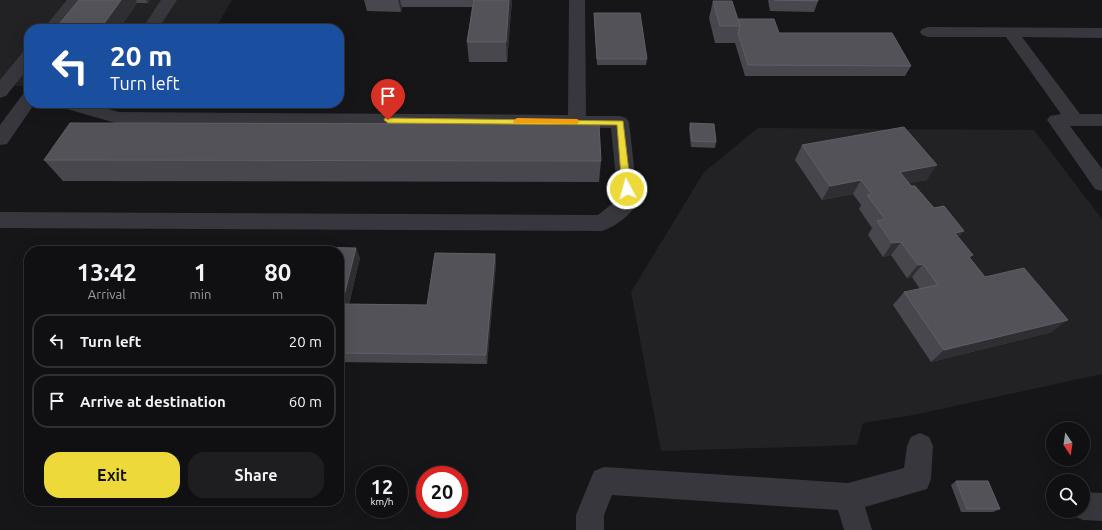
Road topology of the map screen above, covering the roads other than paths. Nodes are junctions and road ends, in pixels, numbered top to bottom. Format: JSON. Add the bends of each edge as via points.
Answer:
{"nodes":[{"id":1,"x":75,"y":0,"type":"edge"},
{"id":2,"x":170,"y":0,"type":"edge"},
{"id":3,"x":577,"y":0,"type":"edge"},
{"id":4,"x":55,"y":24,"type":"edge"},
{"id":5,"x":153,"y":24,"type":"edge"},
{"id":6,"x":928,"y":32,"type":"dead end"},
{"id":7,"x":1010,"y":32,"type":"junction"},
{"id":8,"x":1102,"y":33,"type":"edge"},
{"id":9,"x":24,"y":62,"type":"edge"},
{"id":10,"x":0,"y":93,"type":"edge"},
{"id":11,"x":24,"y":94,"type":"edge"},
{"id":12,"x":24,"y":105,"type":"edge"},
{"id":13,"x":84,"y":108,"type":"edge"},
{"id":14,"x":1075,"y":120,"type":"junction"},
{"id":15,"x":1102,"y":120,"type":"edge"},
{"id":16,"x":577,"y":121,"type":"junction"},
{"id":17,"x":0,"y":139,"type":"edge"},
{"id":18,"x":1102,"y":184,"type":"edge"},
{"id":19,"x":0,"y":220,"type":"edge"},
{"id":20,"x":920,"y":446,"type":"dead end"},
{"id":21,"x":848,"y":497,"type":"junction"},
{"id":22,"x":1090,"y":506,"type":"edge"},
{"id":23,"x":1102,"y":507,"type":"edge"},
{"id":24,"x":590,"y":530,"type":"edge"},
{"id":25,"x":858,"y":530,"type":"edge"}],
"edges":[{"from":1,"to":4,"type":"lane"},
{"from":2,"to":5,"type":"lane"},
{"from":3,"to":16,"type":"lane"},
{"from":6,"to":7,"type":"lane"},
{"from":7,"to":8,"type":"lane"},
{"from":7,"to":14,"type":"lane"},
{"from":9,"to":10,"type":"lane"},
{"from":10,"to":11,"type":"lane"},
{"from":12,"to":17,"type":"lane"},
{"from":13,"to":16,"type":"lane","via":[[119,118]]},
{"from":14,"to":15,"type":"lane"},
{"from":14,"to":18,"type":"lane","via":[[1056,120]]},
{"from":16,"to":19,"type":"lane","via":[[620,122],[628,202],[602,223]]},
{"from":20,"to":21,"type":"lane","via":[[917,479]]},
{"from":21,"to":24,"type":"lane","via":[[604,481],[590,515]]},
{"from":21,"to":25,"type":"lane"},
{"from":22,"to":23,"type":"lane"}]}
